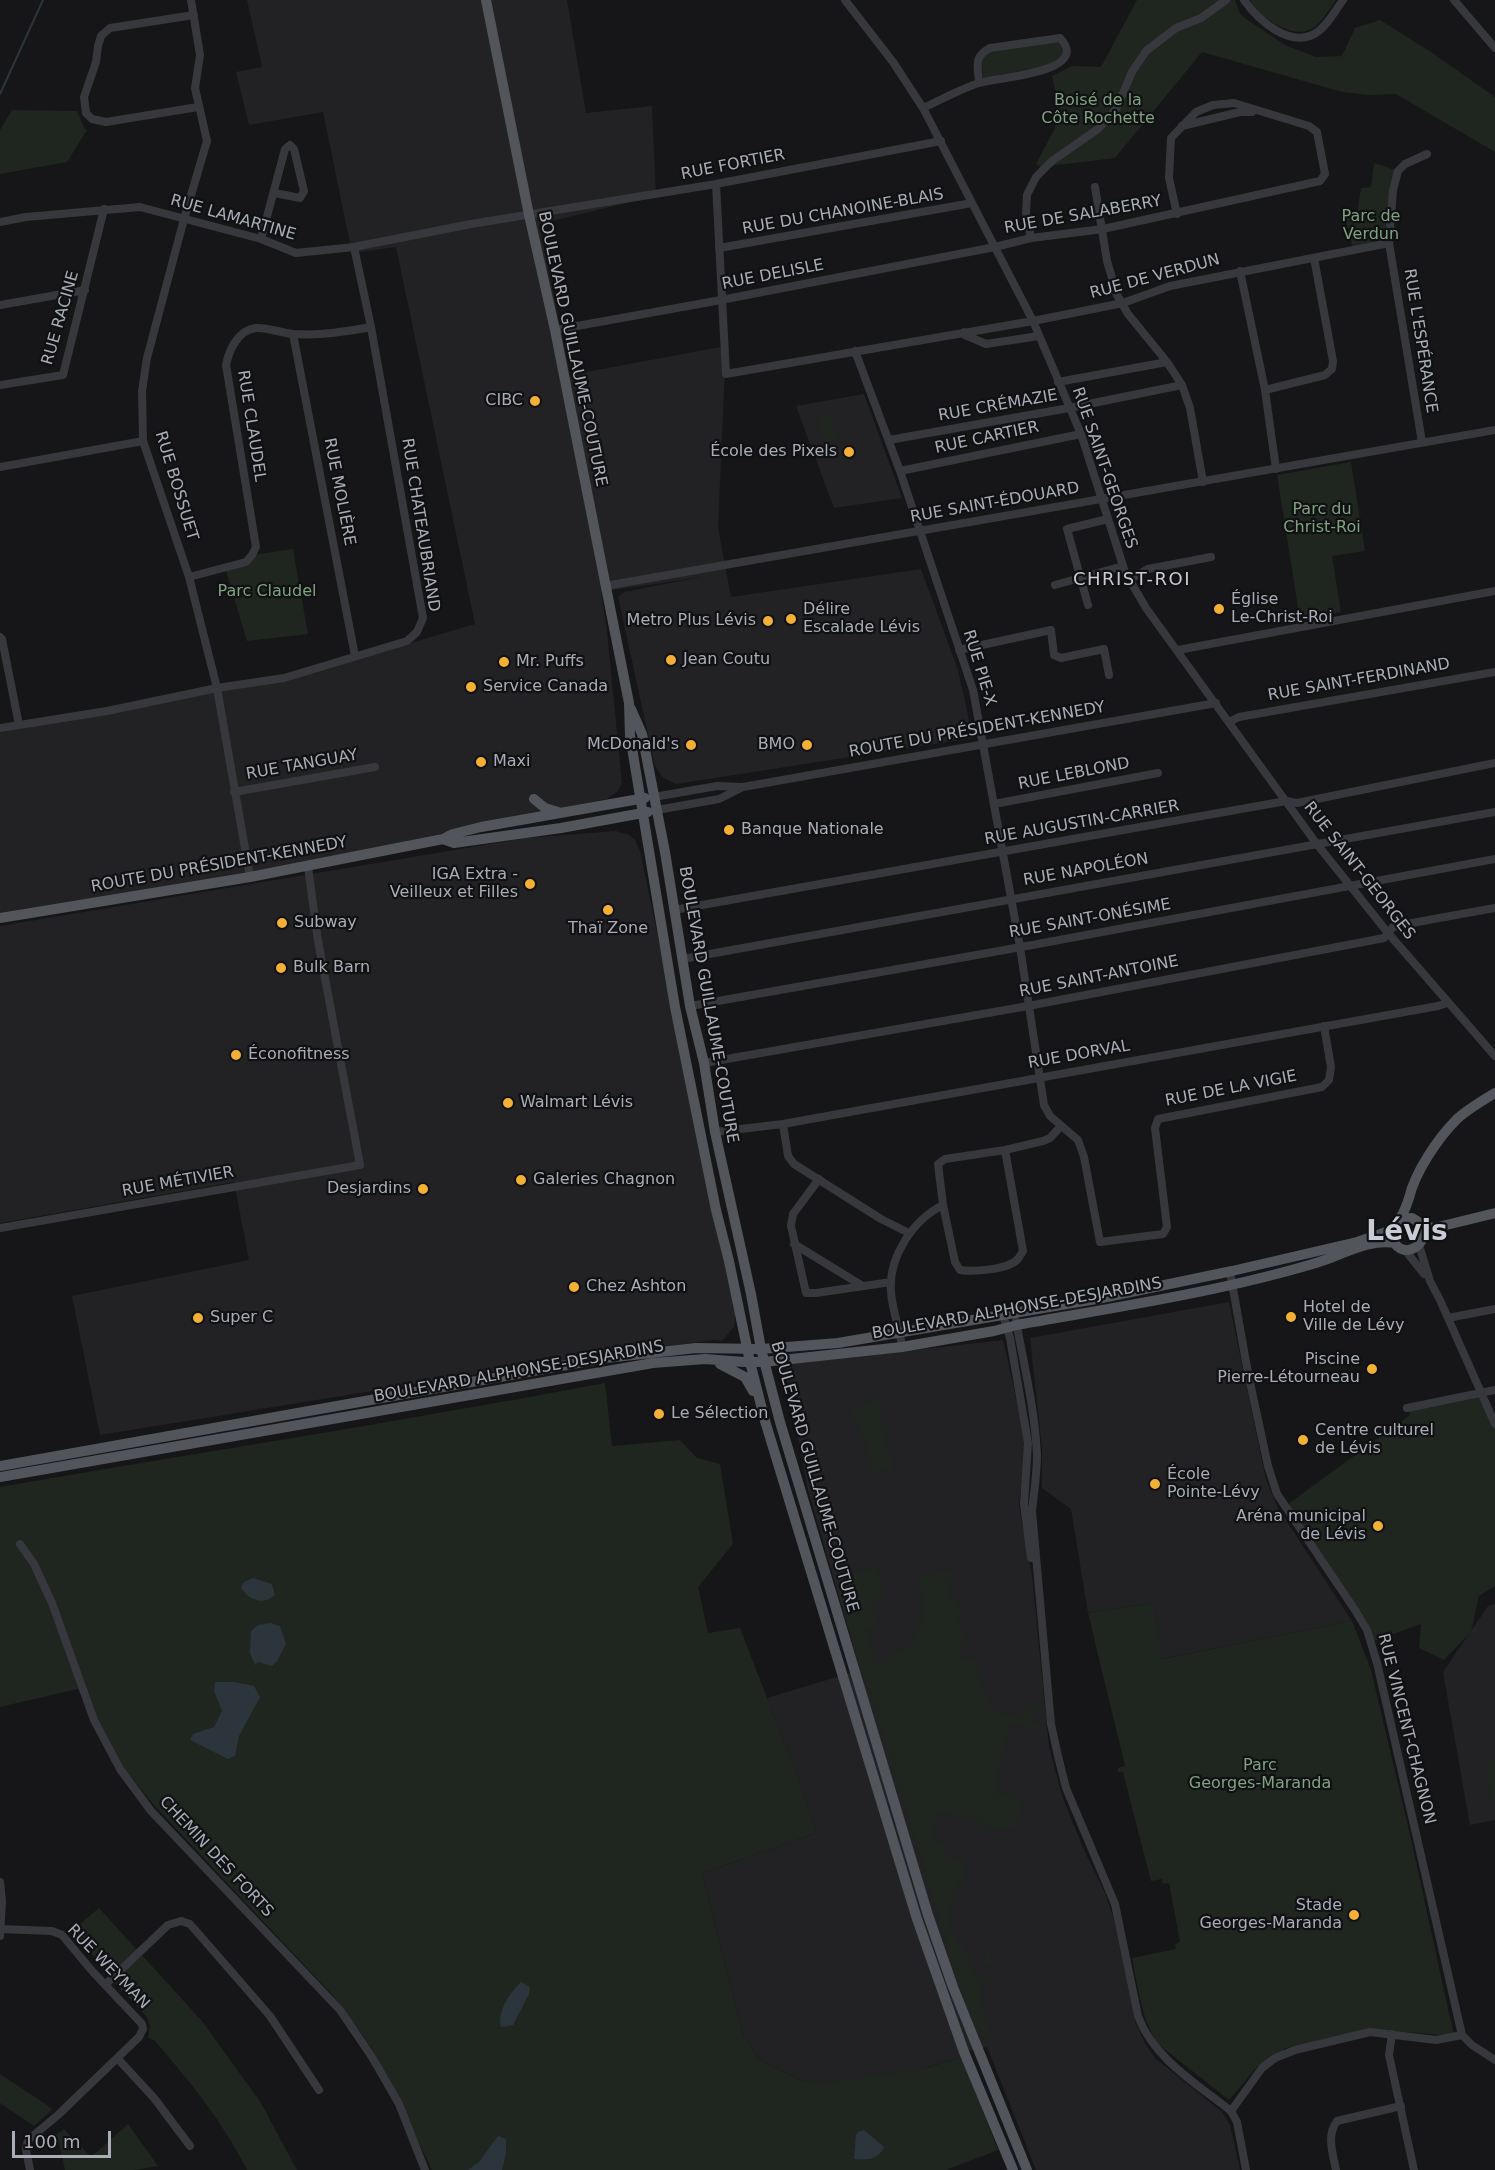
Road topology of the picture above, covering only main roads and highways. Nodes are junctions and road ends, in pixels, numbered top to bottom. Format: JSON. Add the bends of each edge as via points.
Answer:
{"nodes":[{"id":1,"x":486,"y":0,"type":"edge"},
{"id":2,"x":629,"y":703,"type":"junction"},
{"id":3,"x":654,"y":797,"type":"junction"},
{"id":4,"x":534,"y":799,"type":"dead end"},
{"id":5,"x":640,"y":799,"type":"junction"},
{"id":6,"x":657,"y":810,"type":"junction"},
{"id":7,"x":561,"y":813,"type":"junction"},
{"id":8,"x":643,"y":813,"type":"junction"},
{"id":9,"x":443,"y":839,"type":"junction"},
{"id":10,"x":0,"y":918,"type":"edge"},
{"id":11,"x":1495,"y":1093,"type":"edge"},
{"id":12,"x":1495,"y":1213,"type":"edge"},
{"id":13,"x":1495,"y":1219,"type":"edge"},
{"id":14,"x":1399,"y":1220,"type":"junction"},
{"id":15,"x":1421,"y":1224,"type":"junction"},
{"id":16,"x":1392,"y":1230,"type":"junction"},
{"id":17,"x":1421,"y":1243,"type":"junction"},
{"id":18,"x":1395,"y":1244,"type":"junction"},
{"id":19,"x":747,"y":1349,"type":"junction"},
{"id":20,"x":760,"y":1349,"type":"junction"},
{"id":21,"x":705,"y":1359,"type":"junction"},
{"id":22,"x":750,"y":1362,"type":"junction"},
{"id":23,"x":764,"y":1362,"type":"junction"},
{"id":24,"x":765,"y":1421,"type":"junction"},
{"id":25,"x":0,"y":1457,"type":"edge"},
{"id":26,"x":21,"y":1462,"type":"junction"},
{"id":27,"x":0,"y":1466,"type":"edge"},
{"id":28,"x":0,"y":1477,"type":"edge"},
{"id":29,"x":1013,"y":2170,"type":"edge"},
{"id":30,"x":1027,"y":2170,"type":"edge"}],
"edges":[{"from":1,"to":2,"type":"main road","name":"BOULEVARD GUILLAUME-COUTURE"},
{"from":2,"to":3,"type":"main road","name":"BOULEVARD GUILLAUME-COUTURE","via":[[642,734]]},
{"from":2,"to":5,"type":"main road","name":"BOULEVARD GUILLAUME-COUTURE"},
{"from":3,"to":5,"type":"main road","name":"ROUTE DU PRÉSIDENT-KENNEDY"},
{"from":3,"to":6,"type":"main road","name":"BOULEVARD GUILLAUME-COUTURE"},
{"from":4,"to":7,"type":"main road"},
{"from":5,"to":7,"type":"main road","name":"ROUTE DU PRÉSIDENT-KENNEDY"},
{"from":5,"to":8,"type":"main road","name":"BOULEVARD GUILLAUME-COUTURE"},
{"from":6,"to":8,"type":"main road","name":"ROUTE DU PRÉSIDENT-KENNEDY"},
{"from":6,"to":20,"type":"main road","name":"BOULEVARD GUILLAUME-COUTURE","via":[[690,1006]]},
{"from":7,"to":9,"type":"main road","name":"ROUTE DU PRÉSIDENT-KENNEDY","via":[[481,827]]},
{"from":8,"to":9,"type":"main road","name":"ROUTE DU PRÉSIDENT-KENNEDY","via":[[454,843]]},
{"from":8,"to":19,"type":"main road","name":"BOULEVARD GUILLAUME-COUTURE","via":[[675,1007]]},
{"from":9,"to":10,"type":"main road","name":"ROUTE DU PRÉSIDENT-KENNEDY","via":[[308,867]]},
{"from":11,"to":14,"type":"main road","via":[[1451,1126],[1415,1179]]},
{"from":12,"to":15,"type":"main road","via":[[1434,1228]]},
{"from":13,"to":17,"type":"main road","via":[[1441,1232]]},
{"from":14,"to":15,"type":"main road","via":[[1412,1218]]},
{"from":14,"to":16,"type":"main road"},
{"from":15,"to":17,"type":"main road"},
{"from":16,"to":18,"type":"main road"},
{"from":16,"to":20,"type":"main road","name":"BOULEVARD ALPHONSE-DESJARDINS","via":[[1230,1272],[1102,1298],[838,1343]]},
{"from":17,"to":18,"type":"main road","via":[[1410,1250]]},
{"from":18,"to":23,"type":"main road","name":"BOULEVARD ALPHONSE-DESJARDINS","via":[[1368,1245],[1308,1266],[1232,1285],[1012,1327],[902,1347]]},
{"from":19,"to":20,"type":"main road","name":"BOULEVARD ALPHONSE-DESJARDINS"},
{"from":19,"to":22,"type":"main road","name":"BOULEVARD GUILLAUME-COUTURE"},
{"from":19,"to":26,"type":"main road","name":"BOULEVARD ALPHONSE-DESJARDINS","via":[[696,1348],[606,1358]]},
{"from":20,"to":23,"type":"main road","name":"BOULEVARD GUILLAUME-COUTURE"},
{"from":21,"to":22,"type":"main road","name":"BOULEVARD ALPHONSE-DESJARDINS"},
{"from":21,"to":24,"type":"main road","via":[[745,1377]]},
{"from":21,"to":28,"type":"main road","name":"BOULEVARD ALPHONSE-DESJARDINS","via":[[653,1363]]},
{"from":22,"to":23,"type":"main road","name":"BOULEVARD ALPHONSE-DESJARDINS"},
{"from":22,"to":24,"type":"main road","name":"BOULEVARD GUILLAUME-COUTURE"},
{"from":23,"to":30,"type":"main road","name":"BOULEVARD GUILLAUME-COUTURE","via":[[928,1916]]},
{"from":24,"to":29,"type":"main road","name":"BOULEVARD GUILLAUME-COUTURE","via":[[920,1929],[964,2052]]},
{"from":25,"to":26,"type":"main road"},
{"from":26,"to":27,"type":"main road","name":"BOULEVARD ALPHONSE-DESJARDINS"}]}
